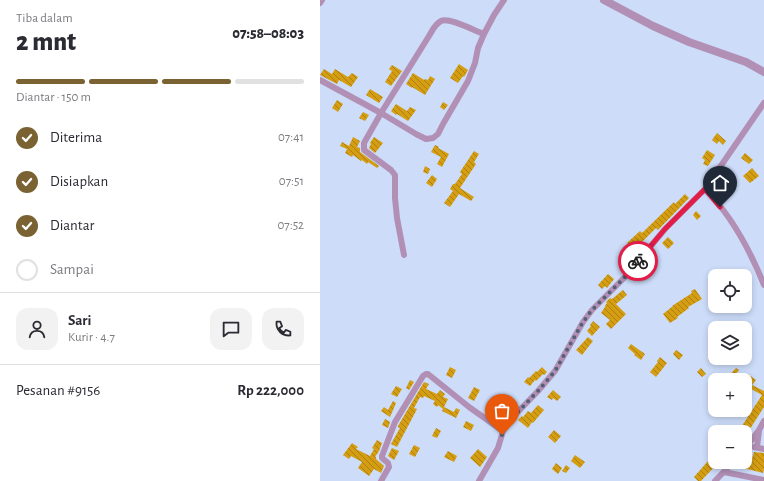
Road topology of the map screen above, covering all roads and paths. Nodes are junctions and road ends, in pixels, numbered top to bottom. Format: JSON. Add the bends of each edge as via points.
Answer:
{"nodes":[{"id":1,"x":322,"y":0,"type":"edge"},
{"id":2,"x":504,"y":0,"type":"edge"},
{"id":3,"x":604,"y":0,"type":"edge"},
{"id":4,"x":320,"y":3,"type":"edge"},
{"id":5,"x":484,"y":34,"type":"junction"},
{"id":6,"x":764,"y":72,"type":"edge"},
{"id":7,"x":320,"y":80,"type":"edge"},
{"id":8,"x":764,"y":103,"type":"edge"},
{"id":9,"x":381,"y":113,"type":"junction"},
{"id":10,"x":705,"y":189,"type":"junction"},
{"id":11,"x":404,"y":255,"type":"dead end"},
{"id":12,"x":764,"y":285,"type":"edge"},
{"id":13,"x":764,"y":421,"type":"edge"},
{"id":14,"x":759,"y":430,"type":"junction"},
{"id":15,"x":503,"y":431,"type":"junction"},
{"id":16,"x":752,"y":440,"type":"edge"},
{"id":17,"x":752,"y":448,"type":"edge"},
{"id":18,"x":757,"y":448,"type":"junction"},
{"id":19,"x":764,"y":449,"type":"edge"},
{"id":20,"x":727,"y":469,"type":"edge"},
{"id":21,"x":724,"y":472,"type":"junction"},
{"id":22,"x":764,"y":480,"type":"edge"},
{"id":23,"x":381,"y":481,"type":"edge"},
{"id":24,"x":479,"y":481,"type":"edge"},
{"id":25,"x":715,"y":481,"type":"edge"}],
"edges":[{"from":1,"to":4,"type":"street"},
{"from":2,"to":5,"type":"street"},
{"from":3,"to":6,"type":"street","via":[[689,42],[746,62]]},
{"from":5,"to":9,"type":"street","via":[[451,21],[439,22]]},
{"from":5,"to":9,"type":"street","via":[[468,81],[436,137],[426,139]]},
{"from":7,"to":9,"type":"street"},
{"from":8,"to":10,"type":"street"},
{"from":9,"to":11,"type":"street","via":[[364,143],[364,148],[395,175],[397,218]]},
{"from":10,"to":12,"type":"street","via":[[731,221],[748,249]]},
{"from":10,"to":15,"type":"street","via":[[592,310],[555,371]]},
{"from":13,"to":14,"type":"street"},
{"from":14,"to":16,"type":"street"},
{"from":14,"to":18,"type":"street"},
{"from":15,"to":23,"type":"street","via":[[426,374],[403,407],[390,433],[382,456],[389,467]]},
{"from":15,"to":24,"type":"street","via":[[498,448]]},
{"from":17,"to":18,"type":"street"},
{"from":18,"to":19,"type":"street"},
{"from":20,"to":21,"type":"street"},
{"from":21,"to":22,"type":"street"},
{"from":21,"to":25,"type":"street"}]}
